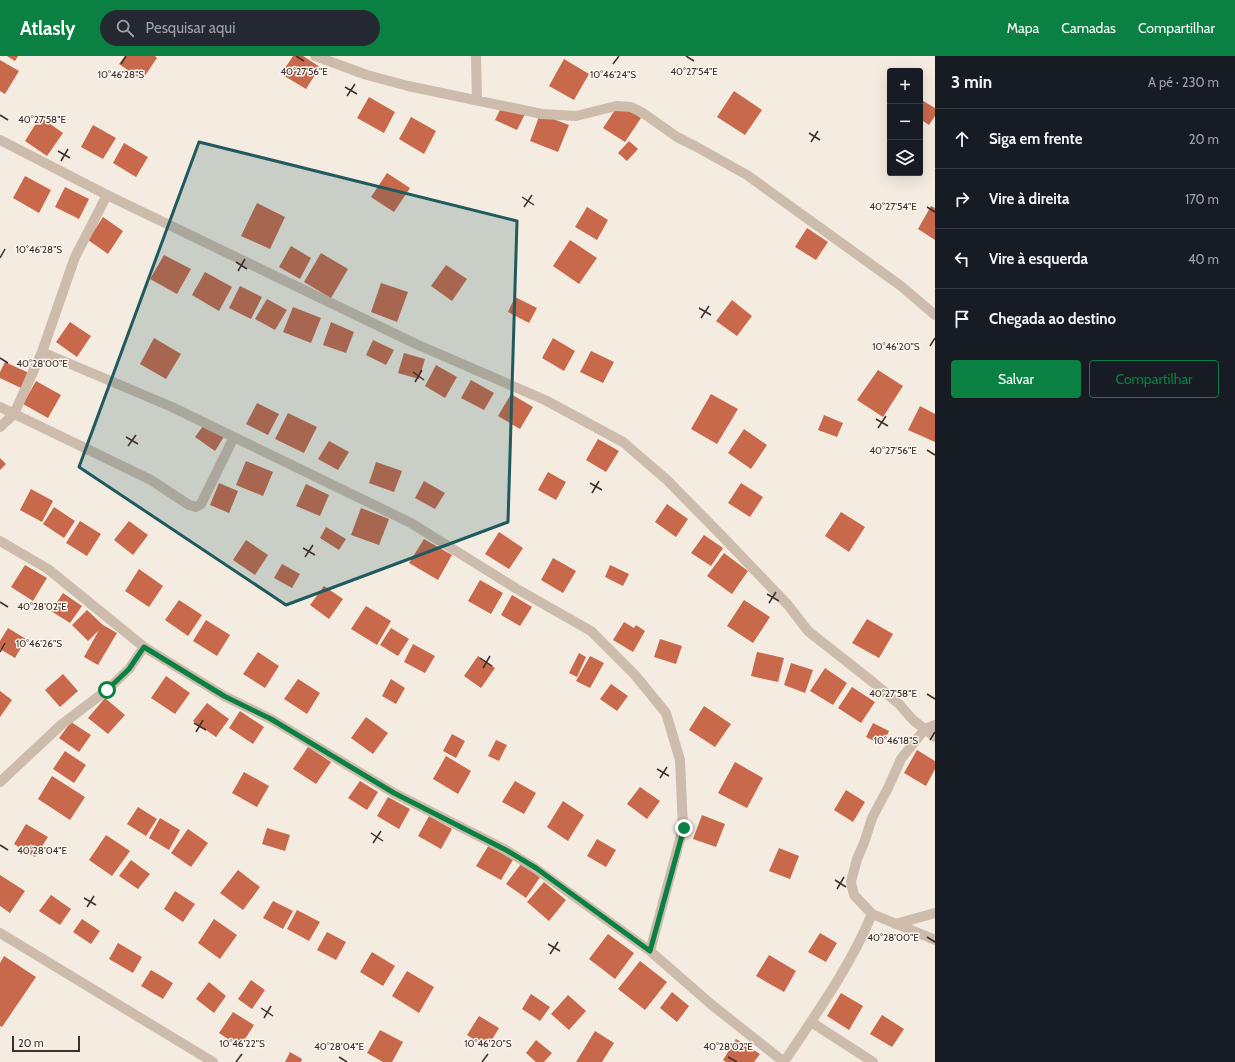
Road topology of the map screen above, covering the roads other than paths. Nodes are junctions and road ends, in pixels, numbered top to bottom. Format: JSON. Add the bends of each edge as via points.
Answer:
{"nodes":[{"id":1,"x":315,"y":56,"type":"edge"},
{"id":2,"x":476,"y":56,"type":"edge"},
{"id":3,"x":477,"y":100,"type":"junction"},
{"id":4,"x":0,"y":140,"type":"edge"},
{"id":5,"x":108,"y":195,"type":"junction"},
{"id":6,"x":935,"y":315,"type":"edge"},
{"id":7,"x":42,"y":352,"type":"junction"},
{"id":8,"x":0,"y":407,"type":"edge"},
{"id":9,"x":14,"y":414,"type":"junction"},
{"id":10,"x":0,"y":427,"type":"edge"},
{"id":11,"x":234,"y":437,"type":"junction"},
{"id":12,"x":0,"y":541,"type":"edge"},
{"id":13,"x":144,"y":647,"type":"junction"},
{"id":14,"x":935,"y":724,"type":"edge"},
{"id":15,"x":925,"y":730,"type":"junction"},
{"id":16,"x":935,"y":737,"type":"edge"},
{"id":17,"x":0,"y":782,"type":"edge"},
{"id":18,"x":935,"y":912,"type":"edge"},
{"id":19,"x":872,"y":914,"type":"junction"},
{"id":20,"x":894,"y":924,"type":"junction"},
{"id":21,"x":0,"y":933,"type":"edge"},
{"id":22,"x":935,"y":940,"type":"edge"},
{"id":23,"x":650,"y":951,"type":"junction"},
{"id":24,"x":811,"y":1022,"type":"junction"},
{"id":25,"x":213,"y":1062,"type":"edge"},
{"id":26,"x":784,"y":1062,"type":"edge"},
{"id":27,"x":873,"y":1062,"type":"edge"}],
"edges":[{"from":1,"to":3,"type":"street","via":[[367,75]]},
{"from":2,"to":3,"type":"street"},
{"from":3,"to":6,"type":"street","via":[[542,114],[576,116],[616,106],[631,107],[677,137],[747,175],[901,286]]},
{"from":4,"to":5,"type":"street"},
{"from":5,"to":7,"type":"street","via":[[75,257]]},
{"from":5,"to":15,"type":"street","via":[[416,344],[545,400],[623,442],[667,480],[712,525],[788,605],[808,631],[899,704]]},
{"from":7,"to":9,"type":"street"},
{"from":7,"to":11,"type":"street","via":[[172,407]]},
{"from":8,"to":9,"type":"street"},
{"from":9,"to":10,"type":"street"},
{"from":9,"to":11,"type":"street","via":[[151,480],[189,506],[196,507],[204,499]]},
{"from":11,"to":23,"type":"street","via":[[411,522],[517,589],[591,631],[635,675],[666,713],[680,760],[684,828]]},
{"from":12,"to":13,"type":"street","via":[[48,569]]},
{"from":13,"to":17,"type":"street","via":[[129,669],[107,690],[61,725]]},
{"from":13,"to":23,"type":"street","via":[[394,793],[536,868]]},
{"from":14,"to":15,"type":"street"},
{"from":15,"to":16,"type":"street"},
{"from":15,"to":19,"type":"street","via":[[901,759],[872,818],[857,859],[851,882],[854,895]]},
{"from":18,"to":20,"type":"street"},
{"from":19,"to":20,"type":"street"},
{"from":19,"to":24,"type":"street","via":[[862,938]]},
{"from":20,"to":22,"type":"street"},
{"from":21,"to":25,"type":"street"},
{"from":23,"to":26,"type":"street","via":[[712,1005]]},
{"from":24,"to":26,"type":"street"},
{"from":24,"to":27,"type":"street"}]}
